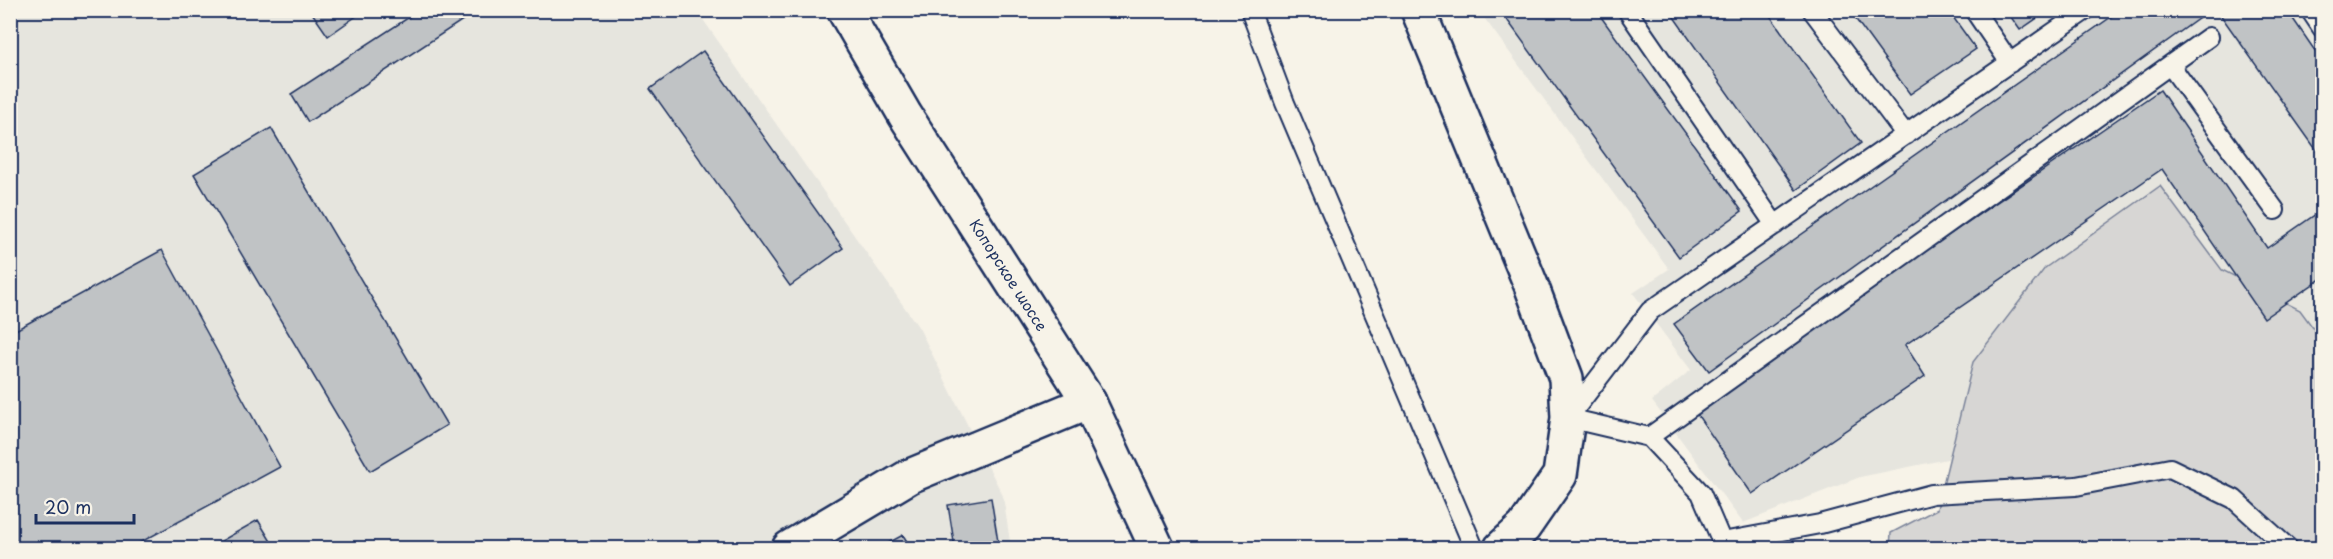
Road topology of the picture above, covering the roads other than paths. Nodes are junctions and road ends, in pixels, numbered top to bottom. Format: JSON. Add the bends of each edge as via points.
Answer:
{"nodes":[{"id":1,"x":844,"y":10,"type":"edge"},
{"id":2,"x":1250,"y":10,"type":"edge"},
{"id":3,"x":1418,"y":10,"type":"edge"},
{"id":4,"x":1627,"y":10,"type":"edge"},
{"id":5,"x":1812,"y":10,"type":"edge"},
{"id":6,"x":1974,"y":10,"type":"edge"},
{"id":7,"x":2086,"y":10,"type":"edge"},
{"id":8,"x":2310,"y":10,"type":"edge"},
{"id":9,"x":2322,"y":28,"type":"edge"},
{"id":10,"x":2209,"y":37,"type":"dead end"},
{"id":11,"x":2010,"y":63,"type":"junction"},
{"id":12,"x":2170,"y":65,"type":"junction"},
{"id":13,"x":1906,"y":135,"type":"junction"},
{"id":14,"x":2275,"y":210,"type":"dead end"},
{"id":15,"x":1775,"y":225,"type":"junction"},
{"id":16,"x":1089,"y":402,"type":"junction"},
{"id":17,"x":1568,"y":418,"type":"junction"},
{"id":18,"x":1649,"y":437,"type":"junction"},
{"id":19,"x":1723,"y":545,"type":"edge"},
{"id":20,"x":789,"y":549,"type":"edge"},
{"id":21,"x":1158,"y":549,"type":"edge"},
{"id":22,"x":1474,"y":549,"type":"edge"},
{"id":23,"x":1501,"y":549,"type":"edge"},
{"id":24,"x":2288,"y":549,"type":"edge"}],
"edges":[{"from":1,"to":16,"type":"street","name":"Копорское шоссе","via":[[905,115]]},
{"from":2,"to":22,"type":"lane","via":[[1285,103]]},
{"from":3,"to":17,"type":"street","via":[[1566,378]]},
{"from":4,"to":15,"type":"lane"},
{"from":5,"to":13,"type":"lane"},
{"from":6,"to":11,"type":"lane"},
{"from":7,"to":11,"type":"lane"},
{"from":8,"to":9,"type":"lane"},
{"from":10,"to":12,"type":"lane"},
{"from":11,"to":13,"type":"lane"},
{"from":12,"to":14,"type":"lane"},
{"from":12,"to":18,"type":"lane"},
{"from":13,"to":15,"type":"lane"},
{"from":15,"to":17,"type":"lane","via":[[1650,311]]},
{"from":16,"to":20,"type":"street","via":[[910,476]]},
{"from":16,"to":21,"type":"street","name":"Копорское шоссе"},
{"from":17,"to":18,"type":"lane"},
{"from":17,"to":23,"type":"street","via":[[1560,475],[1524,527]]},
{"from":18,"to":19,"type":"lane","via":[[1701,493]]},
{"from":19,"to":24,"type":"lane","via":[[1932,494],[2076,486],[2170,468],[2234,500]]}]}
